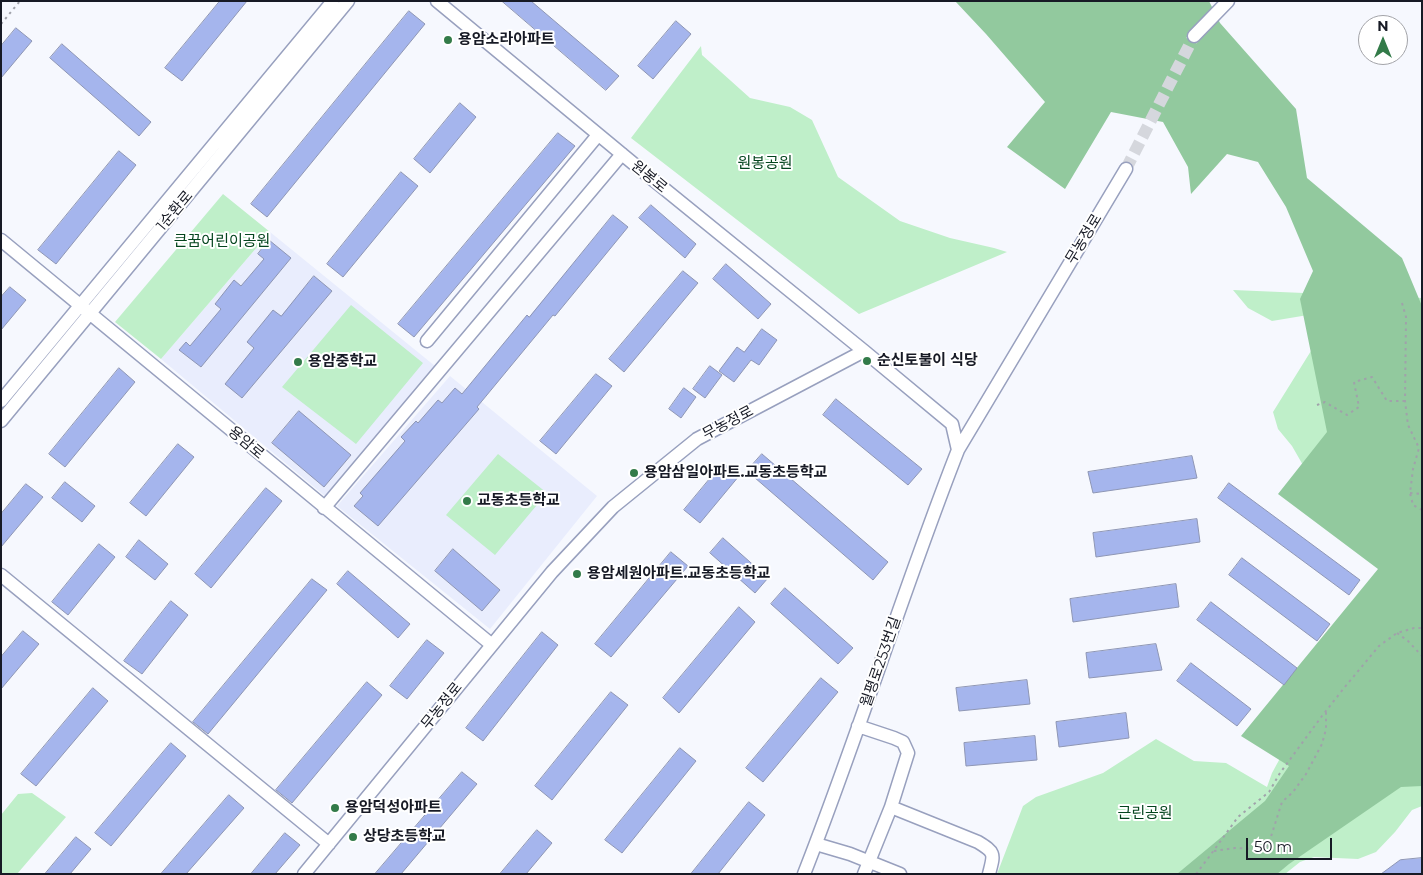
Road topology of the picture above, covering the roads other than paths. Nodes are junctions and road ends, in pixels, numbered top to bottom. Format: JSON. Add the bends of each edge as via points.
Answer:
{"nodes":[{"id":1,"x":333,"y":1,"type":"edge"},
{"id":2,"x":348,"y":1,"type":"edge"},
{"id":3,"x":437,"y":1,"type":"edge"},
{"id":4,"x":1228,"y":1,"type":"edge"},
{"id":5,"x":1194,"y":36,"type":"tunnel mouth"},
{"id":6,"x":598,"y":135,"type":"junction"},
{"id":7,"x":622,"y":154,"type":"junction"},
{"id":8,"x":1126,"y":168,"type":"tunnel mouth"},
{"id":9,"x":1,"y":240,"type":"edge"},
{"id":10,"x":86,"y":309,"type":"junction"},
{"id":11,"x":427,"y":341,"type":"dead end"},
{"id":12,"x":864,"y":351,"type":"junction"},
{"id":13,"x":1,"y":401,"type":"edge"},
{"id":14,"x":1,"y":421,"type":"edge"},
{"id":15,"x":958,"y":450,"type":"junction"},
{"id":16,"x":324,"y":508,"type":"junction"},
{"id":17,"x":1,"y":575,"type":"edge"},
{"id":18,"x":492,"y":645,"type":"junction"},
{"id":19,"x":858,"y":726,"type":"junction"},
{"id":20,"x":891,"y":807,"type":"junction"},
{"id":21,"x":329,"y":844,"type":"junction"},
{"id":22,"x":816,"y":844,"type":"junction"},
{"id":23,"x":868,"y":861,"type":"junction"},
{"id":24,"x":304,"y":874,"type":"edge"},
{"id":25,"x":804,"y":874,"type":"edge"},
{"id":26,"x":864,"y":874,"type":"edge"},
{"id":27,"x":900,"y":874,"type":"edge"},
{"id":28,"x":989,"y":874,"type":"edge"}],
"edges":[{"from":1,"to":10,"type":"street","name":"1순환로"},
{"from":2,"to":10,"type":"street","name":"1순환로"},
{"from":3,"to":6,"type":"street","name":"원봉로"},
{"from":4,"to":5,"type":"street"},
{"from":6,"to":7,"type":"street","name":"원봉로"},
{"from":6,"to":11,"type":"street"},
{"from":7,"to":12,"type":"street","name":"원봉로"},
{"from":7,"to":16,"type":"street"},
{"from":8,"to":15,"type":"street","name":"무농정로"},
{"from":9,"to":10,"type":"street","name":"용암로"},
{"from":10,"to":13,"type":"street","name":"1순환로"},
{"from":10,"to":14,"type":"street","name":"1순환로"},
{"from":10,"to":16,"type":"street","name":"용암로"},
{"from":12,"to":15,"type":"street","via":[[952,424]]},
{"from":12,"to":18,"type":"street","name":"무농정로","via":[[697,439],[613,507],[552,572]]},
{"from":15,"to":19,"type":"street","name":"월평로253번길"},
{"from":16,"to":18,"type":"street","name":"용암로"},
{"from":17,"to":21,"type":"street"},
{"from":18,"to":21,"type":"street","name":"무농정로"},
{"from":19,"to":20,"type":"street","via":[[903,742],[908,753]]},
{"from":19,"to":22,"type":"street","name":"월평로253번길"},
{"from":20,"to":23,"type":"street"},
{"from":20,"to":28,"type":"street","via":[[989,848],[993,856]]},
{"from":21,"to":24,"type":"street","name":"무농정로"},
{"from":22,"to":23,"type":"street"},
{"from":22,"to":25,"type":"street","name":"월평로253번길"},
{"from":23,"to":26,"type":"street"},
{"from":23,"to":27,"type":"street"}]}
